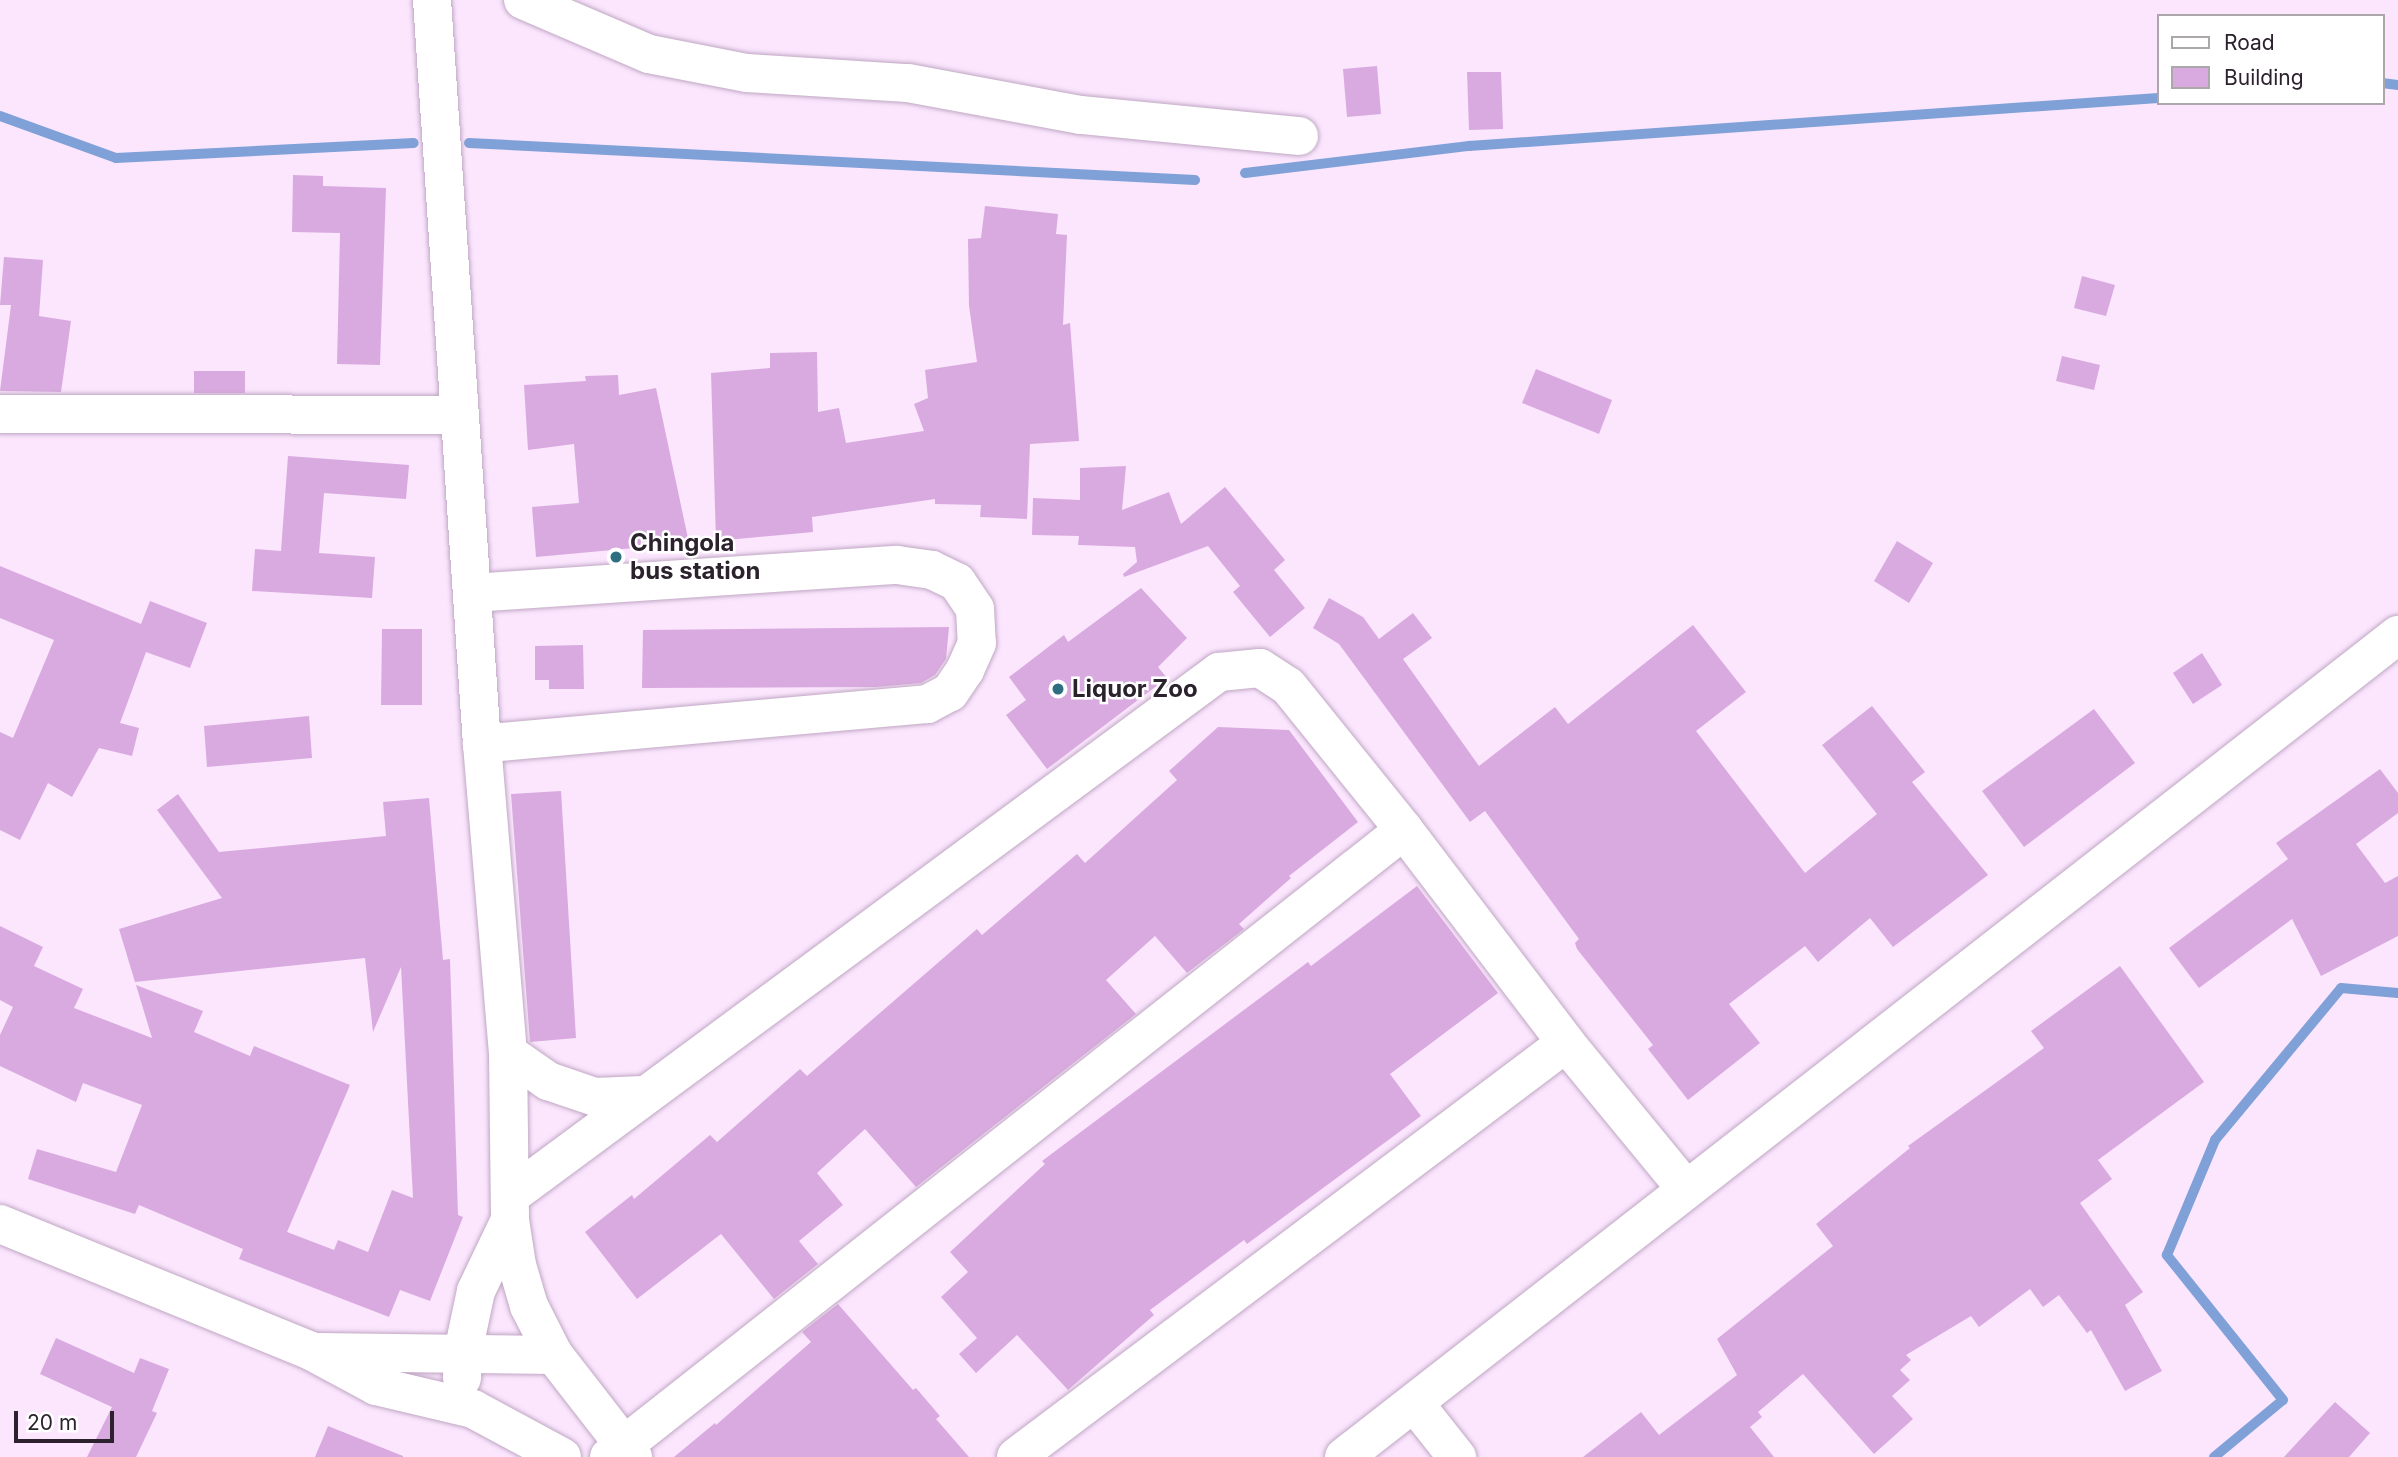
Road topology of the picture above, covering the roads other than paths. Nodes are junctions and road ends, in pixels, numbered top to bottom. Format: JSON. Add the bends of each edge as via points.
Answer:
{"nodes":[{"id":1,"x":432,"y":0,"type":"edge"},
{"id":2,"x":523,"y":0,"type":"edge"},
{"id":3,"x":1298,"y":136,"type":"dead end"},
{"id":4,"x":0,"y":414,"type":"edge"},
{"id":5,"x":460,"y":415,"type":"junction"},
{"id":6,"x":472,"y":593,"type":"junction"},
{"id":7,"x":2398,"y":635,"type":"edge"},
{"id":8,"x":482,"y":744,"type":"junction"},
{"id":9,"x":1404,"y":830,"type":"junction"},
{"id":10,"x":1566,"y":1042,"type":"junction"},
{"id":11,"x":508,"y":1053,"type":"junction"},
{"id":12,"x":643,"y":1095,"type":"junction"},
{"id":13,"x":1686,"y":1189,"type":"junction"},
{"id":14,"x":510,"y":1208,"type":"junction"},
{"id":15,"x":0,"y":1224,"type":"edge"},
{"id":16,"x":472,"y":1309,"type":"junction"},
{"id":17,"x":311,"y":1351,"type":"junction"},
{"id":18,"x":463,"y":1352,"type":"junction"},
{"id":19,"x":400,"y":1354,"type":"junction"},
{"id":20,"x":554,"y":1355,"type":"junction"},
{"id":21,"x":1415,"y":1404,"type":"junction"},
{"id":22,"x":473,"y":1409,"type":"junction"},
{"id":23,"x":622,"y":1453,"type":"edge"},
{"id":24,"x":562,"y":1457,"type":"edge"},
{"id":25,"x":1016,"y":1457,"type":"edge"},
{"id":26,"x":1344,"y":1457,"type":"edge"},
{"id":27,"x":1457,"y":1457,"type":"edge"}],
"edges":[{"from":1,"to":5,"type":"main road"},
{"from":2,"to":3,"type":"main road","via":[[649,54],[747,73],[908,83],[1081,115]]},
{"from":4,"to":5,"type":"main road"},
{"from":5,"to":6,"type":"main road"},
{"from":6,"to":8,"type":"main road"},
{"from":6,"to":8,"type":"main road","via":[[897,565],[932,570],[957,582],[975,609],[976,643],[965,670],[950,692],[928,704]]},
{"from":7,"to":13,"type":"main road"},
{"from":8,"to":11,"type":"main road"},
{"from":9,"to":10,"type":"main road"},
{"from":9,"to":12,"type":"main road","via":[[1288,686],[1260,668],[1219,672]]},
{"from":9,"to":23,"type":"main road"},
{"from":10,"to":13,"type":"main road"},
{"from":10,"to":25,"type":"main road"},
{"from":11,"to":12,"type":"main road","via":[[548,1081],[594,1097]]},
{"from":11,"to":14,"type":"main road"},
{"from":12,"to":14,"type":"main road"},
{"from":13,"to":21,"type":"main road"},
{"from":14,"to":16,"type":"main road"},
{"from":14,"to":20,"type":"main road","via":[[517,1265],[529,1306]]},
{"from":15,"to":17,"type":"main road"},
{"from":16,"to":18,"type":"main road"},
{"from":16,"to":19,"type":"main road","via":[[450,1328]]},
{"from":17,"to":19,"type":"main road"},
{"from":17,"to":22,"type":"main road","via":[[376,1386]]},
{"from":18,"to":19,"type":"main road"},
{"from":18,"to":20,"type":"main road"},
{"from":18,"to":22,"type":"main road","via":[[461,1376]]},
{"from":20,"to":23,"type":"main road"},
{"from":21,"to":26,"type":"main road"},
{"from":21,"to":27,"type":"main road"},
{"from":22,"to":24,"type":"main road"}]}
